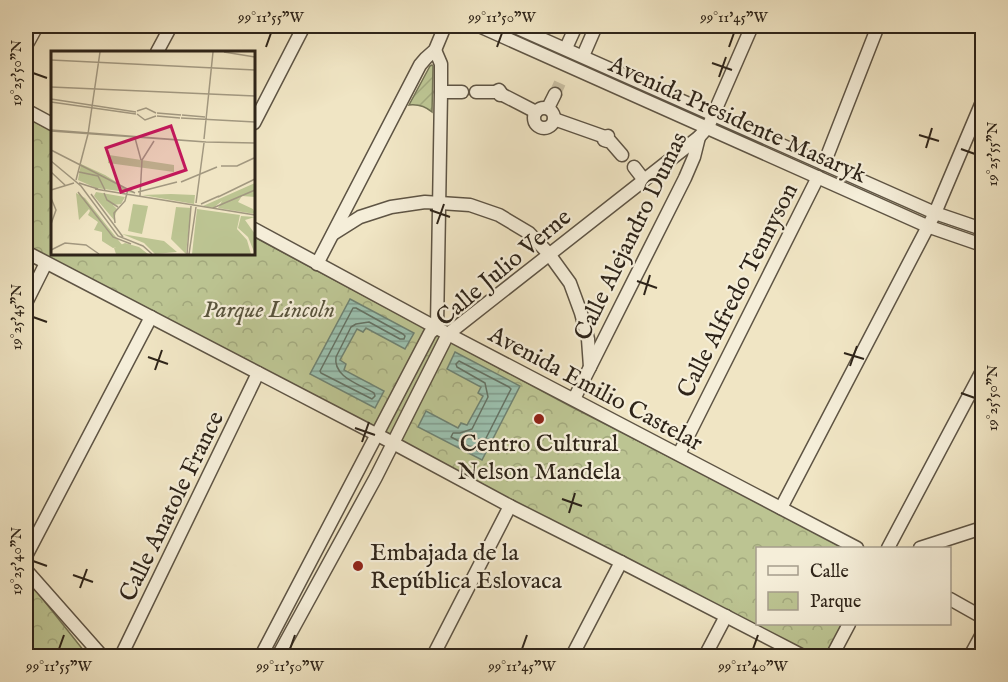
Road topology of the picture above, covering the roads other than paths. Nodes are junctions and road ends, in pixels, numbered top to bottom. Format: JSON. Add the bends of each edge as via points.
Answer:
{"nodes":[{"id":1,"x":37,"y":26,"type":"edge"},
{"id":2,"x":171,"y":26,"type":"edge"},
{"id":3,"x":304,"y":26,"type":"edge"},
{"id":4,"x":446,"y":26,"type":"edge"},
{"id":5,"x":479,"y":26,"type":"edge"},
{"id":6,"x":513,"y":26,"type":"edge"},
{"id":7,"x":576,"y":26,"type":"edge"},
{"id":8,"x":596,"y":26,"type":"edge"},
{"id":9,"x":752,"y":26,"type":"edge"},
{"id":10,"x":878,"y":26,"type":"edge"},
{"id":11,"x":26,"y":46,"type":"edge"},
{"id":12,"x":566,"y":48,"type":"junction"},
{"id":13,"x":435,"y":50,"type":"junction"},
{"id":14,"x":158,"y":51,"type":"edge"},
{"id":15,"x":583,"y":56,"type":"junction"},
{"id":16,"x":568,"y":66,"type":"junction"},
{"id":17,"x":562,"y":78,"type":"tunnel mouth"},
{"id":18,"x":441,"y":92,"type":"junction"},
{"id":19,"x":462,"y":92,"type":"dead end"},
{"id":20,"x":476,"y":92,"type":"dead end"},
{"id":21,"x":555,"y":94,"type":"tunnel mouth"},
{"id":22,"x":982,"y":102,"type":"edge"},
{"id":23,"x":26,"y":110,"type":"edge"},
{"id":24,"x":546,"y":113,"type":"junction"},
{"id":25,"x":714,"y":114,"type":"junction"},
{"id":26,"x":255,"y":121,"type":"edge"},
{"id":27,"x":51,"y":123,"type":"edge"},
{"id":28,"x":708,"y":127,"type":"junction"},
{"id":29,"x":699,"y":137,"type":"junction"},
{"id":30,"x":622,"y":155,"type":"dead end"},
{"id":31,"x":824,"y":164,"type":"junction"},
{"id":32,"x":634,"y":167,"type":"dead end"},
{"id":33,"x":818,"y":177,"type":"junction"},
{"id":34,"x":644,"y":180,"type":"junction"},
{"id":35,"x":438,"y":203,"type":"junction"},
{"id":36,"x":935,"y":213,"type":"junction"},
{"id":37,"x":927,"y":226,"type":"junction"},
{"id":38,"x":982,"y":229,"type":"edge"},
{"id":39,"x":255,"y":231,"type":"edge"},
{"id":40,"x":333,"y":234,"type":"junction"},
{"id":41,"x":982,"y":245,"type":"edge"},
{"id":42,"x":26,"y":252,"type":"edge"},
{"id":43,"x":549,"y":254,"type":"junction"},
{"id":44,"x":46,"y":263,"type":"junction"},
{"id":45,"x":317,"y":264,"type":"junction"},
{"id":46,"x":26,"y":303,"type":"edge"},
{"id":47,"x":151,"y":317,"type":"junction"},
{"id":48,"x":443,"y":331,"type":"junction"},
{"id":49,"x":590,"y":367,"type":"junction"},
{"id":50,"x":982,"y":371,"type":"edge"},
{"id":51,"x":258,"y":373,"type":"junction"},
{"id":52,"x":574,"y":399,"type":"junction"},
{"id":53,"x":377,"y":435,"type":"junction"},
{"id":54,"x":393,"y":443,"type":"junction"},
{"id":55,"x":679,"y":454,"type":"junction"},
{"id":56,"x":359,"y":469,"type":"junction"},
{"id":57,"x":376,"y":477,"type":"junction"},
{"id":58,"x":510,"y":506,"type":"junction"},
{"id":59,"x":781,"y":508,"type":"junction"},
{"id":60,"x":982,"y":528,"type":"edge"},
{"id":61,"x":853,"y":547,"type":"edge"},
{"id":62,"x":889,"y":547,"type":"edge"},
{"id":63,"x":926,"y":547,"type":"edge"},
{"id":64,"x":26,"y":556,"type":"edge"},
{"id":65,"x":621,"y":562,"type":"junction"},
{"id":66,"x":26,"y":570,"type":"edge"},
{"id":67,"x":951,"y":600,"type":"edge"},
{"id":68,"x":726,"y":616,"type":"junction"},
{"id":69,"x":982,"y":617,"type":"edge"},
{"id":70,"x":848,"y":625,"type":"edge"},
{"id":71,"x":982,"y":634,"type":"edge"},
{"id":72,"x":102,"y":657,"type":"edge"},
{"id":73,"x":121,"y":657,"type":"edge"},
{"id":74,"x":261,"y":657,"type":"edge"},
{"id":75,"x":278,"y":657,"type":"edge"},
{"id":76,"x":433,"y":657,"type":"edge"},
{"id":77,"x":572,"y":657,"type":"edge"},
{"id":78,"x":705,"y":657,"type":"edge"},
{"id":79,"x":803,"y":657,"type":"edge"},
{"id":80,"x":832,"y":657,"type":"edge"},
{"id":81,"x":970,"y":657,"type":"edge"}],
"edges":[{"from":1,"to":11,"type":"street"},
{"from":2,"to":14,"type":"street"},
{"from":3,"to":26,"type":"street"},
{"from":4,"to":13,"type":"street"},
{"from":5,"to":16,"type":"street","name":"Avenida Presidente Masaryk"},
{"from":6,"to":12,"type":"street","name":"Avenida Presidente Masaryk"},
{"from":7,"to":12,"type":"street"},
{"from":8,"to":15,"type":"street"},
{"from":9,"to":25,"type":"street","name":"Calle Alejandro Dumas"},
{"from":10,"to":31,"type":"street","name":"Calle Alfredo Tennyson"},
{"from":12,"to":15,"type":"street","name":"Avenida Presidente Masaryk"},
{"from":13,"to":18,"type":"street","via":[[441,64]]},
{"from":13,"to":40,"type":"street","via":[[420,65]]},
{"from":15,"to":25,"type":"street","name":"Avenida Presidente Masaryk"},
{"from":16,"to":17,"type":"street"},
{"from":16,"to":28,"type":"street","name":"Avenida Presidente Masaryk"},
{"from":18,"to":19,"type":"street"},
{"from":18,"to":35,"type":"street"},
{"from":20,"to":24,"type":"street","via":[[498,93]]},
{"from":21,"to":24,"type":"street"},
{"from":22,"to":36,"type":"street"},
{"from":23,"to":27,"type":"street"},
{"from":24,"to":30,"type":"street","via":[[607,138]]},
{"from":25,"to":28,"type":"street","name":"Calle Alejandro Dumas"},
{"from":25,"to":31,"type":"street","name":"Avenida Presidente Masaryk"},
{"from":28,"to":29,"type":"street","name":"Calle Alejandro Dumas"},
{"from":28,"to":33,"type":"street","name":"Avenida Presidente Masaryk"},
{"from":29,"to":34,"type":"street","name":"Calle Julio Verne"},
{"from":29,"to":49,"type":"street","name":"Calle Alejandro Dumas","via":[[685,178]]},
{"from":31,"to":36,"type":"street","name":"Avenida Presidente Masaryk"},
{"from":32,"to":34,"type":"street"},
{"from":33,"to":37,"type":"street","name":"Avenida Presidente Masaryk"},
{"from":33,"to":55,"type":"street","name":"Calle Alfredo Tennyson"},
{"from":34,"to":43,"type":"street","name":"Calle Julio Verne"},
{"from":35,"to":40,"type":"street","via":[[391,207],[360,217]]},
{"from":35,"to":43,"type":"street","via":[[470,205],[499,215],[529,233]]},
{"from":35,"to":48,"type":"street"},
{"from":36,"to":37,"type":"street"},
{"from":36,"to":38,"type":"street","name":"Avenida Presidente Masaryk"},
{"from":37,"to":41,"type":"street","name":"Avenida Presidente Masaryk"},
{"from":37,"to":59,"type":"street"},
{"from":39,"to":45,"type":"street","name":"Avenida Emilio Castelar"},
{"from":40,"to":45,"type":"street"},
{"from":42,"to":44,"type":"street"},
{"from":43,"to":48,"type":"street","name":"Calle Julio Verne"},
{"from":43,"to":49,"type":"street","via":[[570,283],[581,313]]},
{"from":44,"to":46,"type":"street"},
{"from":44,"to":47,"type":"street"},
{"from":45,"to":48,"type":"street","name":"Avenida Emilio Castelar"},
{"from":47,"to":51,"type":"street"},
{"from":47,"to":64,"type":"street"},
{"from":48,"to":52,"type":"street","name":"Avenida Emilio Castelar"},
{"from":48,"to":53,"type":"street","name":"Calle Julio Verne","via":[[430,333]]},
{"from":48,"to":54,"type":"street","name":"Calle Julio Verne"},
{"from":49,"to":52,"type":"street","name":"Calle Alejandro Dumas"},
{"from":50,"to":62,"type":"street"},
{"from":51,"to":53,"type":"street"},
{"from":51,"to":73,"type":"street","name":"Calle Anatole France"},
{"from":52,"to":55,"type":"street","name":"Avenida Emilio Castelar"},
{"from":53,"to":54,"type":"street"},
{"from":53,"to":56,"type":"street","name":"Calle Julio Verne"},
{"from":54,"to":57,"type":"street","name":"Calle Julio Verne"},
{"from":54,"to":58,"type":"street"},
{"from":55,"to":59,"type":"street","name":"Avenida Emilio Castelar"},
{"from":56,"to":57,"type":"street","via":[[369,466]]},
{"from":56,"to":74,"type":"street","name":"Calle Julio Verne"},
{"from":57,"to":75,"type":"street","name":"Calle Julio Verne"},
{"from":58,"to":65,"type":"street"},
{"from":58,"to":76,"type":"street"},
{"from":59,"to":61,"type":"street","name":"Avenida Emilio Castelar"},
{"from":60,"to":63,"type":"street"},
{"from":65,"to":68,"type":"street"},
{"from":65,"to":77,"type":"street"},
{"from":66,"to":72,"type":"street"},
{"from":67,"to":69,"type":"street"},
{"from":68,"to":78,"type":"street"},
{"from":68,"to":79,"type":"street"},
{"from":70,"to":80,"type":"street"},
{"from":71,"to":81,"type":"street"}]}
